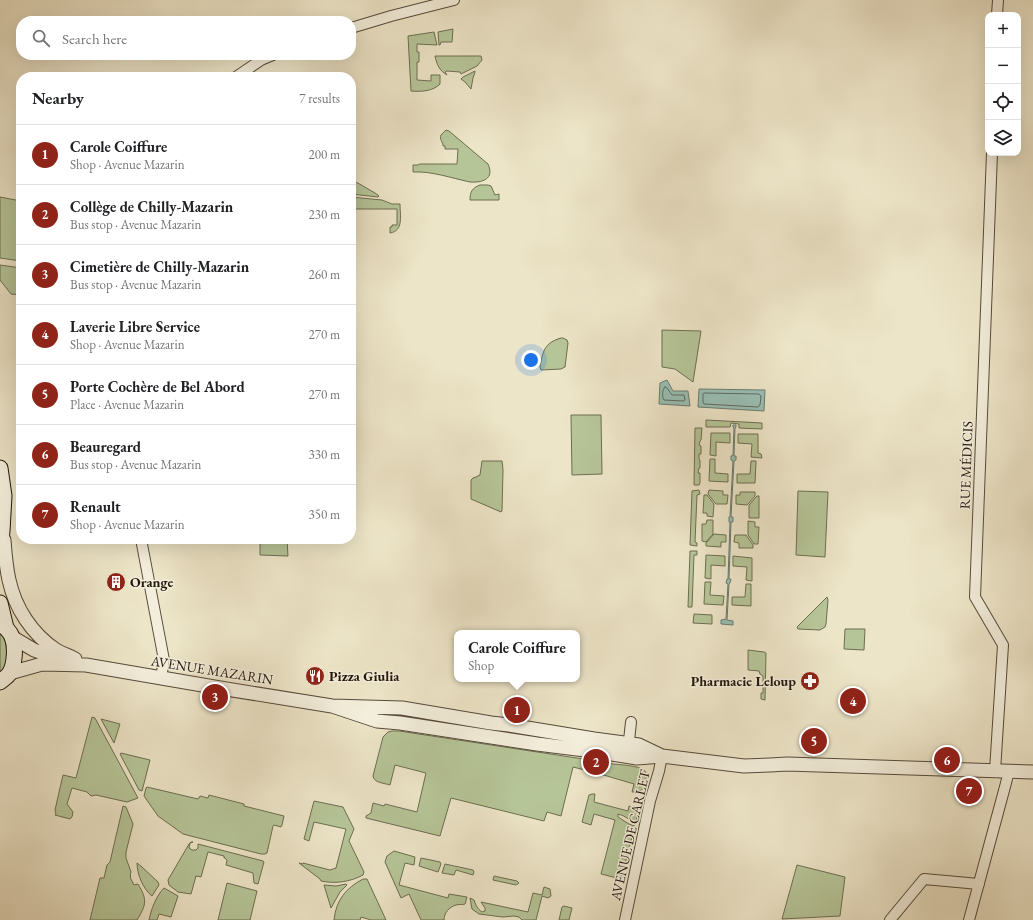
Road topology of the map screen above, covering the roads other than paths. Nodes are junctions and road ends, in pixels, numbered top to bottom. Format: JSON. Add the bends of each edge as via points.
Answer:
{"nodes":[{"id":1,"x":454,"y":0,"type":"edge"},
{"id":2,"x":998,"y":0,"type":"edge"},
{"id":3,"x":997,"y":12,"type":"edge"},
{"id":4,"x":356,"y":26,"type":"edge"},
{"id":5,"x":261,"y":60,"type":"edge"},
{"id":6,"x":243,"y":72,"type":"edge"},
{"id":7,"x":992,"y":156,"type":"edge"},
{"id":8,"x":0,"y":468,"type":"edge"},
{"id":9,"x":2,"y":531,"type":"junction"},
{"id":10,"x":142,"y":544,"type":"edge"},
{"id":11,"x":0,"y":553,"type":"edge"},
{"id":12,"x":0,"y":602,"type":"edge"},
{"id":13,"x":6,"y":629,"type":"edge"},
{"id":14,"x":81,"y":662,"type":"junction"},
{"id":15,"x":5,"y":678,"type":"edge"},
{"id":16,"x":161,"y":678,"type":"junction"},
{"id":17,"x":631,"y":722,"type":"dead end"},
{"id":18,"x":628,"y":750,"type":"junction"},
{"id":19,"x":662,"y":756,"type":"junction"},
{"id":20,"x":995,"y":771,"type":"junction"},
{"id":21,"x":1009,"y":771,"type":"junction"},
{"id":22,"x":1033,"y":772,"type":"edge"},
{"id":23,"x":979,"y":884,"type":"junction"},
{"id":24,"x":625,"y":920,"type":"edge"},
{"id":25,"x":890,"y":920,"type":"edge"},
{"id":26,"x":969,"y":920,"type":"edge"}],
"edges":[{"from":1,"to":4,"type":"street"},
{"from":2,"to":3,"type":"street"},
{"from":5,"to":6,"type":"street"},
{"from":7,"to":20,"type":"street","name":"RUE MÉDICIS","via":[[975,597],[1003,645]]},
{"from":8,"to":9,"type":"main road","via":[[4,496]]},
{"from":9,"to":11,"type":"main road"},
{"from":9,"to":14,"type":"street","via":[[8,579],[24,618],[43,640],[57,651]]},
{"from":10,"to":16,"type":"street","via":[[164,660]]},
{"from":12,"to":13,"type":"main road"},
{"from":13,"to":14,"type":"street","name":"AVENUE MAZARIN","via":[[34,650]]},
{"from":13,"to":15,"type":"main road","via":[[15,649],[14,660]]},
{"from":14,"to":15,"type":"street","name":"AVENUE MAZARIN","via":[[42,664]]},
{"from":14,"to":16,"type":"street","name":"AVENUE MAZARIN"},
{"from":16,"to":18,"type":"street","name":"AVENUE MAZARIN","via":[[332,706],[402,708]]},
{"from":17,"to":18,"type":"street"},
{"from":18,"to":19,"type":"street","name":"AVENUE MAZARIN","via":[[639,745]]},
{"from":19,"to":20,"type":"street","name":"AVENUE MAZARIN","via":[[744,766],[787,764]]},
{"from":19,"to":24,"type":"street","name":"AVENUE DE CARLET"},
{"from":20,"to":21,"type":"street","name":"AVENUE MAZARIN"},
{"from":21,"to":22,"type":"street","name":"AVENUE MAZARIN"},
{"from":21,"to":23,"type":"street"},
{"from":23,"to":25,"type":"street","via":[[924,879]]},
{"from":23,"to":26,"type":"street"}]}
